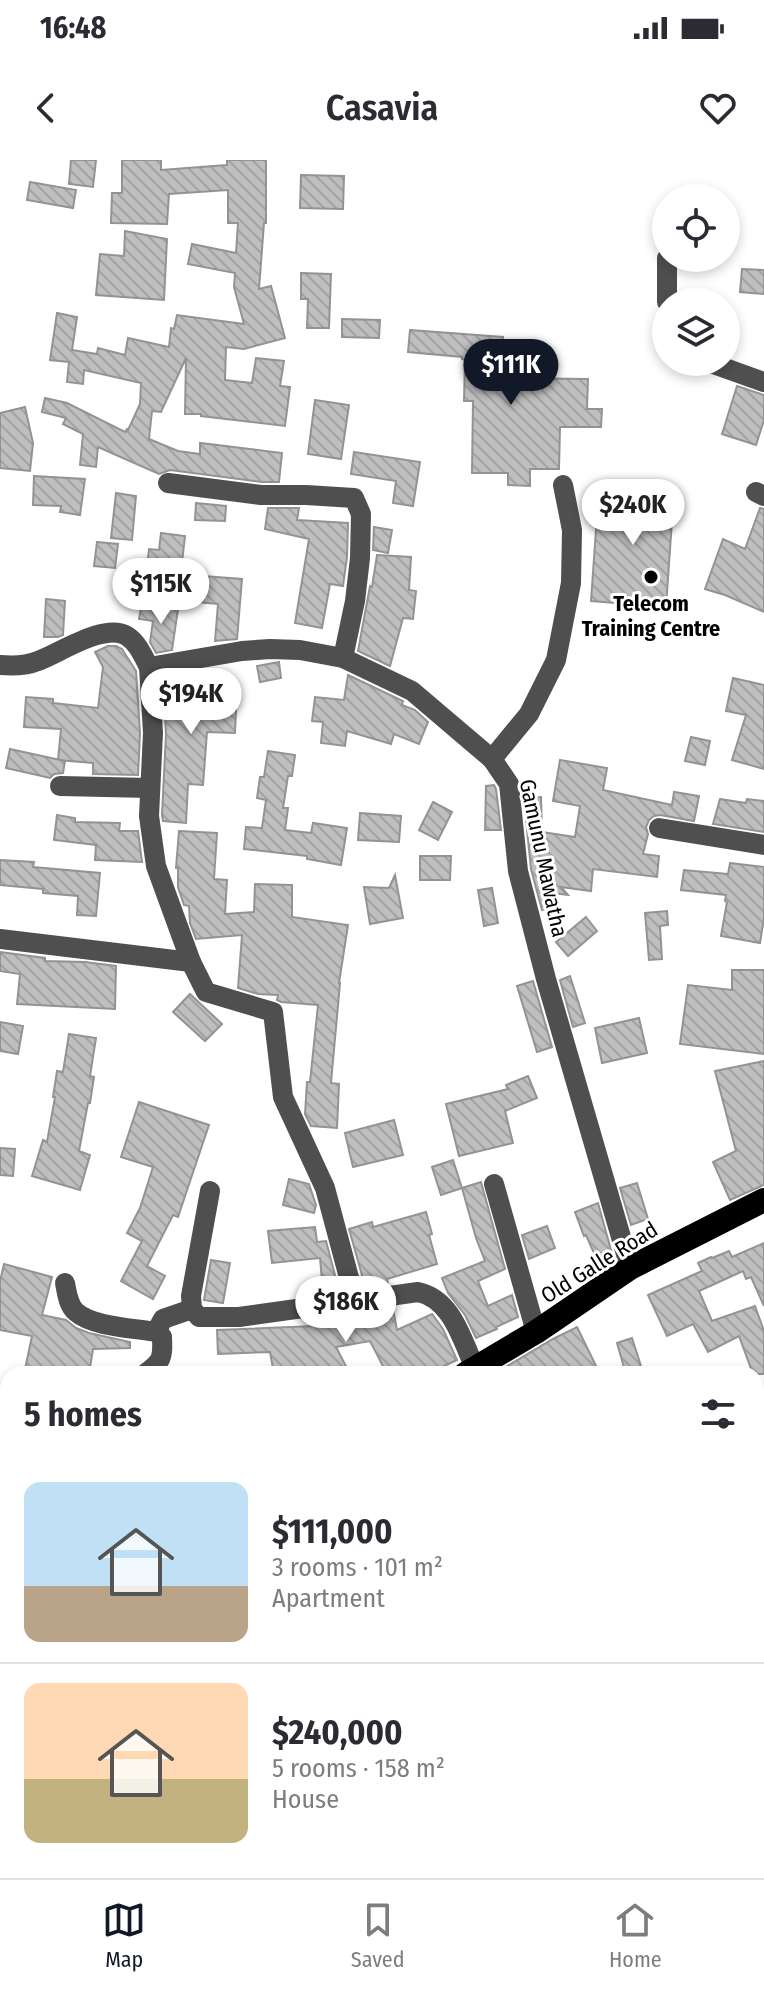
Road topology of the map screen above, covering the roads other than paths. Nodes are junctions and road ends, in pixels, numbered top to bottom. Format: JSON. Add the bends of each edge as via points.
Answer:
{"nodes":[{"id":1,"x":740,"y":373,"type":"edge"},
{"id":2,"x":764,"y":382,"type":"edge"},
{"id":3,"x":168,"y":483,"type":"dead end"},
{"id":4,"x":563,"y":485,"type":"dead end"},
{"id":5,"x":343,"y":658,"type":"junction"},
{"id":6,"x":0,"y":665,"type":"edge"},
{"id":7,"x":149,"y":667,"type":"junction"},
{"id":8,"x":492,"y":759,"type":"junction"},
{"id":9,"x":60,"y":786,"type":"dead end"},
{"id":10,"x":150,"y":788,"type":"junction"},
{"id":11,"x":659,"y":828,"type":"dead end"},
{"id":12,"x":764,"y":845,"type":"edge"},
{"id":13,"x":0,"y":939,"type":"edge"},
{"id":14,"x":191,"y":962,"type":"junction"},
{"id":15,"x":494,"y":1184,"type":"dead end"},
{"id":16,"x":210,"y":1191,"type":"dead end"},
{"id":17,"x":764,"y":1200,"type":"edge"},
{"id":18,"x":630,"y":1268,"type":"junction"},
{"id":19,"x":65,"y":1283,"type":"dead end"},
{"id":20,"x":355,"y":1300,"type":"junction"},
{"id":21,"x":192,"y":1309,"type":"junction"},
{"id":22,"x":156,"y":1332,"type":"junction"},
{"id":23,"x":536,"y":1332,"type":"junction"},
{"id":24,"x":155,"y":1366,"type":"edge"},
{"id":25,"x":468,"y":1366,"type":"edge"},
{"id":26,"x":478,"y":1366,"type":"edge"}],
"edges":[{"from":1,"to":2,"type":"street"},
{"from":3,"to":5,"type":"street","via":[[261,495],[354,498],[361,514],[360,558]]},
{"from":4,"to":8,"type":"street","via":[[572,530],[571,583],[556,660],[529,714]]},
{"from":5,"to":7,"type":"street","name":"Gamunu Mawatha","via":[[270,649]]},
{"from":5,"to":8,"type":"street","name":"Gamunu Mawatha","via":[[412,691]]},
{"from":6,"to":7,"type":"street","via":[[35,663],[117,631],[136,643]]},
{"from":7,"to":10,"type":"street"},
{"from":8,"to":18,"type":"street","name":"Gamunu Mawatha","via":[[509,784],[518,871]]},
{"from":9,"to":10,"type":"street"},
{"from":10,"to":14,"type":"street","via":[[156,866]]},
{"from":11,"to":12,"type":"street"},
{"from":13,"to":14,"type":"street"},
{"from":14,"to":20,"type":"street","via":[[206,992],[273,1012],[283,1097],[325,1188]]},
{"from":15,"to":23,"type":"street"},
{"from":16,"to":21,"type":"street","via":[[192,1282]]},
{"from":17,"to":18,"type":"highway","name":"Old Galle Road"},
{"from":18,"to":23,"type":"highway","name":"Old Galle Road"},
{"from":19,"to":22,"type":"street","via":[[70,1304],[94,1322]]},
{"from":20,"to":21,"type":"street","via":[[239,1317],[199,1317]]},
{"from":20,"to":25,"type":"street","via":[[418,1292],[435,1298],[445,1306]]},
{"from":21,"to":22,"type":"street","via":[[163,1319]]},
{"from":22,"to":24,"type":"street","via":[[163,1349]]},
{"from":23,"to":26,"type":"highway","name":"Old Galle Road"}]}
